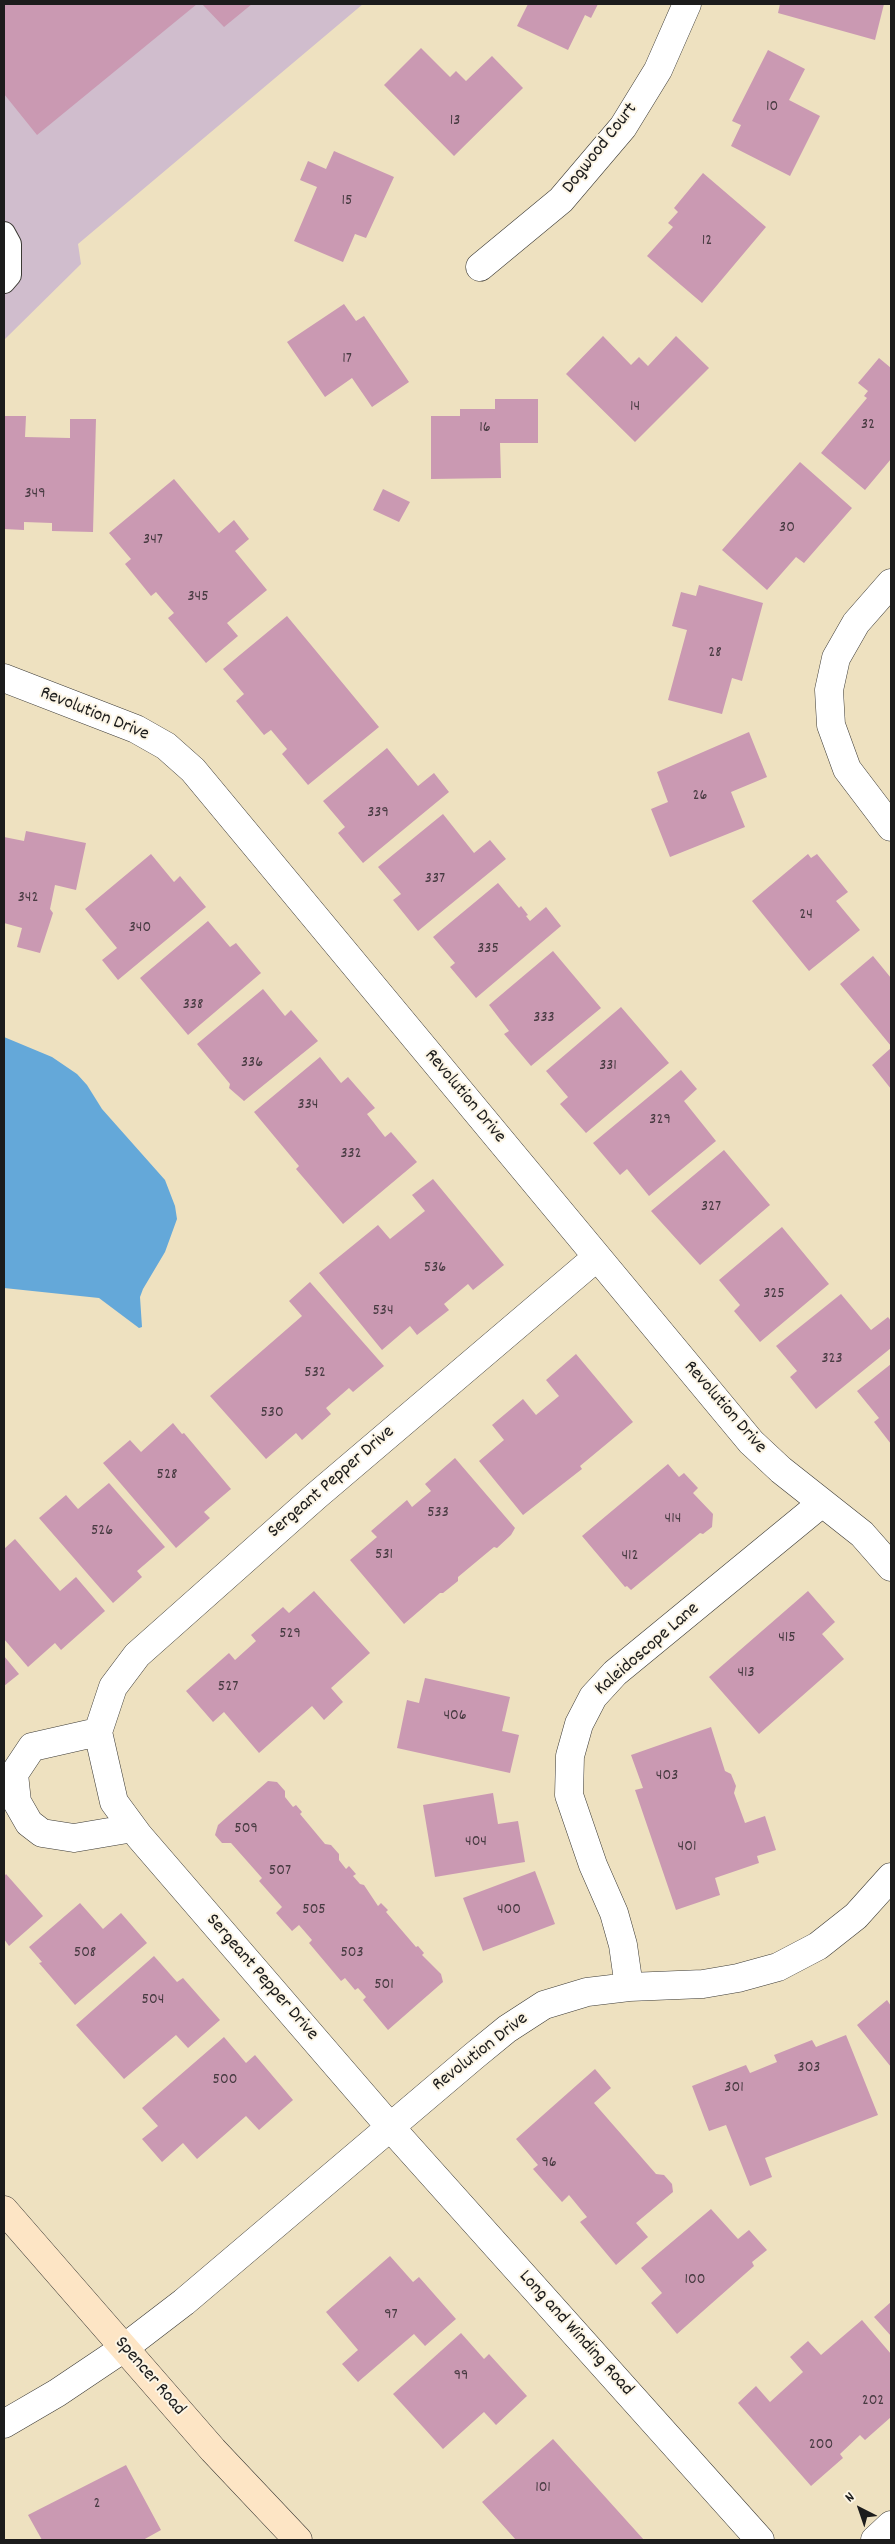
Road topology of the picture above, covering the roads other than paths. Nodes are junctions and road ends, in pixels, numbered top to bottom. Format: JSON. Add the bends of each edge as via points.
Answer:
{"nodes":[{"id":1,"x":686,"y":4,"type":"edge"},
{"id":2,"x":4,"y":233,"type":"edge"},
{"id":3,"x":480,"y":267,"type":"dead end"},
{"id":4,"x":4,"y":282,"type":"edge"},
{"id":5,"x":891,"y":583,"type":"edge"},
{"id":6,"x":4,"y":678,"type":"edge"},
{"id":7,"x":891,"y":827,"type":"edge"},
{"id":8,"x":597,"y":1257,"type":"junction"},
{"id":9,"x":822,"y":1503,"type":"junction"},
{"id":10,"x":891,"y":1567,"type":"edge"},
{"id":11,"x":98,"y":1732,"type":"junction"},
{"id":12,"x":133,"y":1828,"type":"junction"},
{"id":13,"x":891,"y":1876,"type":"edge"},
{"id":14,"x":629,"y":1987,"type":"junction"},
{"id":15,"x":390,"y":2128,"type":"junction"},
{"id":16,"x":4,"y":2210,"type":"edge"},
{"id":17,"x":124,"y":2348,"type":"junction"},
{"id":18,"x":4,"y":2424,"type":"edge"},
{"id":19,"x":891,"y":2525,"type":"edge"},
{"id":20,"x":298,"y":2540,"type":"edge"},
{"id":21,"x":760,"y":2540,"type":"edge"},
{"id":22,"x":875,"y":2540,"type":"edge"}],
"edges":[{"from":1,"to":3,"type":"street","name":"Dogwood Court","via":[[658,70],[623,126],[561,200]]},
{"from":2,"to":4,"type":"lane","via":[[10,244],[10,275]]},
{"from":5,"to":7,"type":"street","via":[[856,623],[836,658],[830,690],[831,725],[847,769]]},
{"from":6,"to":8,"type":"street","name":"Revolution Drive","via":[[136,729],[166,746],[193,770]]},
{"from":8,"to":9,"type":"street","name":"Revolution Drive","via":[[751,1442]]},
{"from":8,"to":11,"type":"street","name":"Sergeant Pepper Drive","via":[[149,1643],[113,1687]]},
{"from":9,"to":10,"type":"street","name":"Revolution Drive","via":[[862,1534]]},
{"from":9,"to":14,"type":"street","name":"Kaleidoscope Lane","via":[[615,1673],[593,1697],[579,1724],[570,1756],[569,1795],[593,1865],[614,1912],[624,1945]]},
{"from":11,"to":12,"type":"street","name":"Sergeant Pepper Drive","via":[[114,1802]]},
{"from":11,"to":12,"type":"street","via":[[32,1747],[14,1774],[17,1802],[29,1823],[42,1833],[74,1838]]},
{"from":12,"to":15,"type":"street","name":"Sergeant Pepper Drive"},
{"from":13,"to":14,"type":"street","name":"Revolution Drive","via":[[856,1916],[818,1946],[778,1968],[703,1984]]},
{"from":14,"to":15,"type":"street","name":"Revolution Drive","via":[[586,1992],[544,2005],[507,2029]]},
{"from":15,"to":17,"type":"street","name":"Revolution Drive","via":[[211,2281]]},
{"from":15,"to":21,"type":"street","name":"Long and Winding Road"},
{"from":16,"to":17,"type":"main road","name":"Spencer Road"},
{"from":17,"to":18,"type":"street","name":"Revolution Drive"},
{"from":17,"to":20,"type":"main road","name":"Spencer Road","via":[[213,2450]]},
{"from":19,"to":22,"type":"street"}]}
